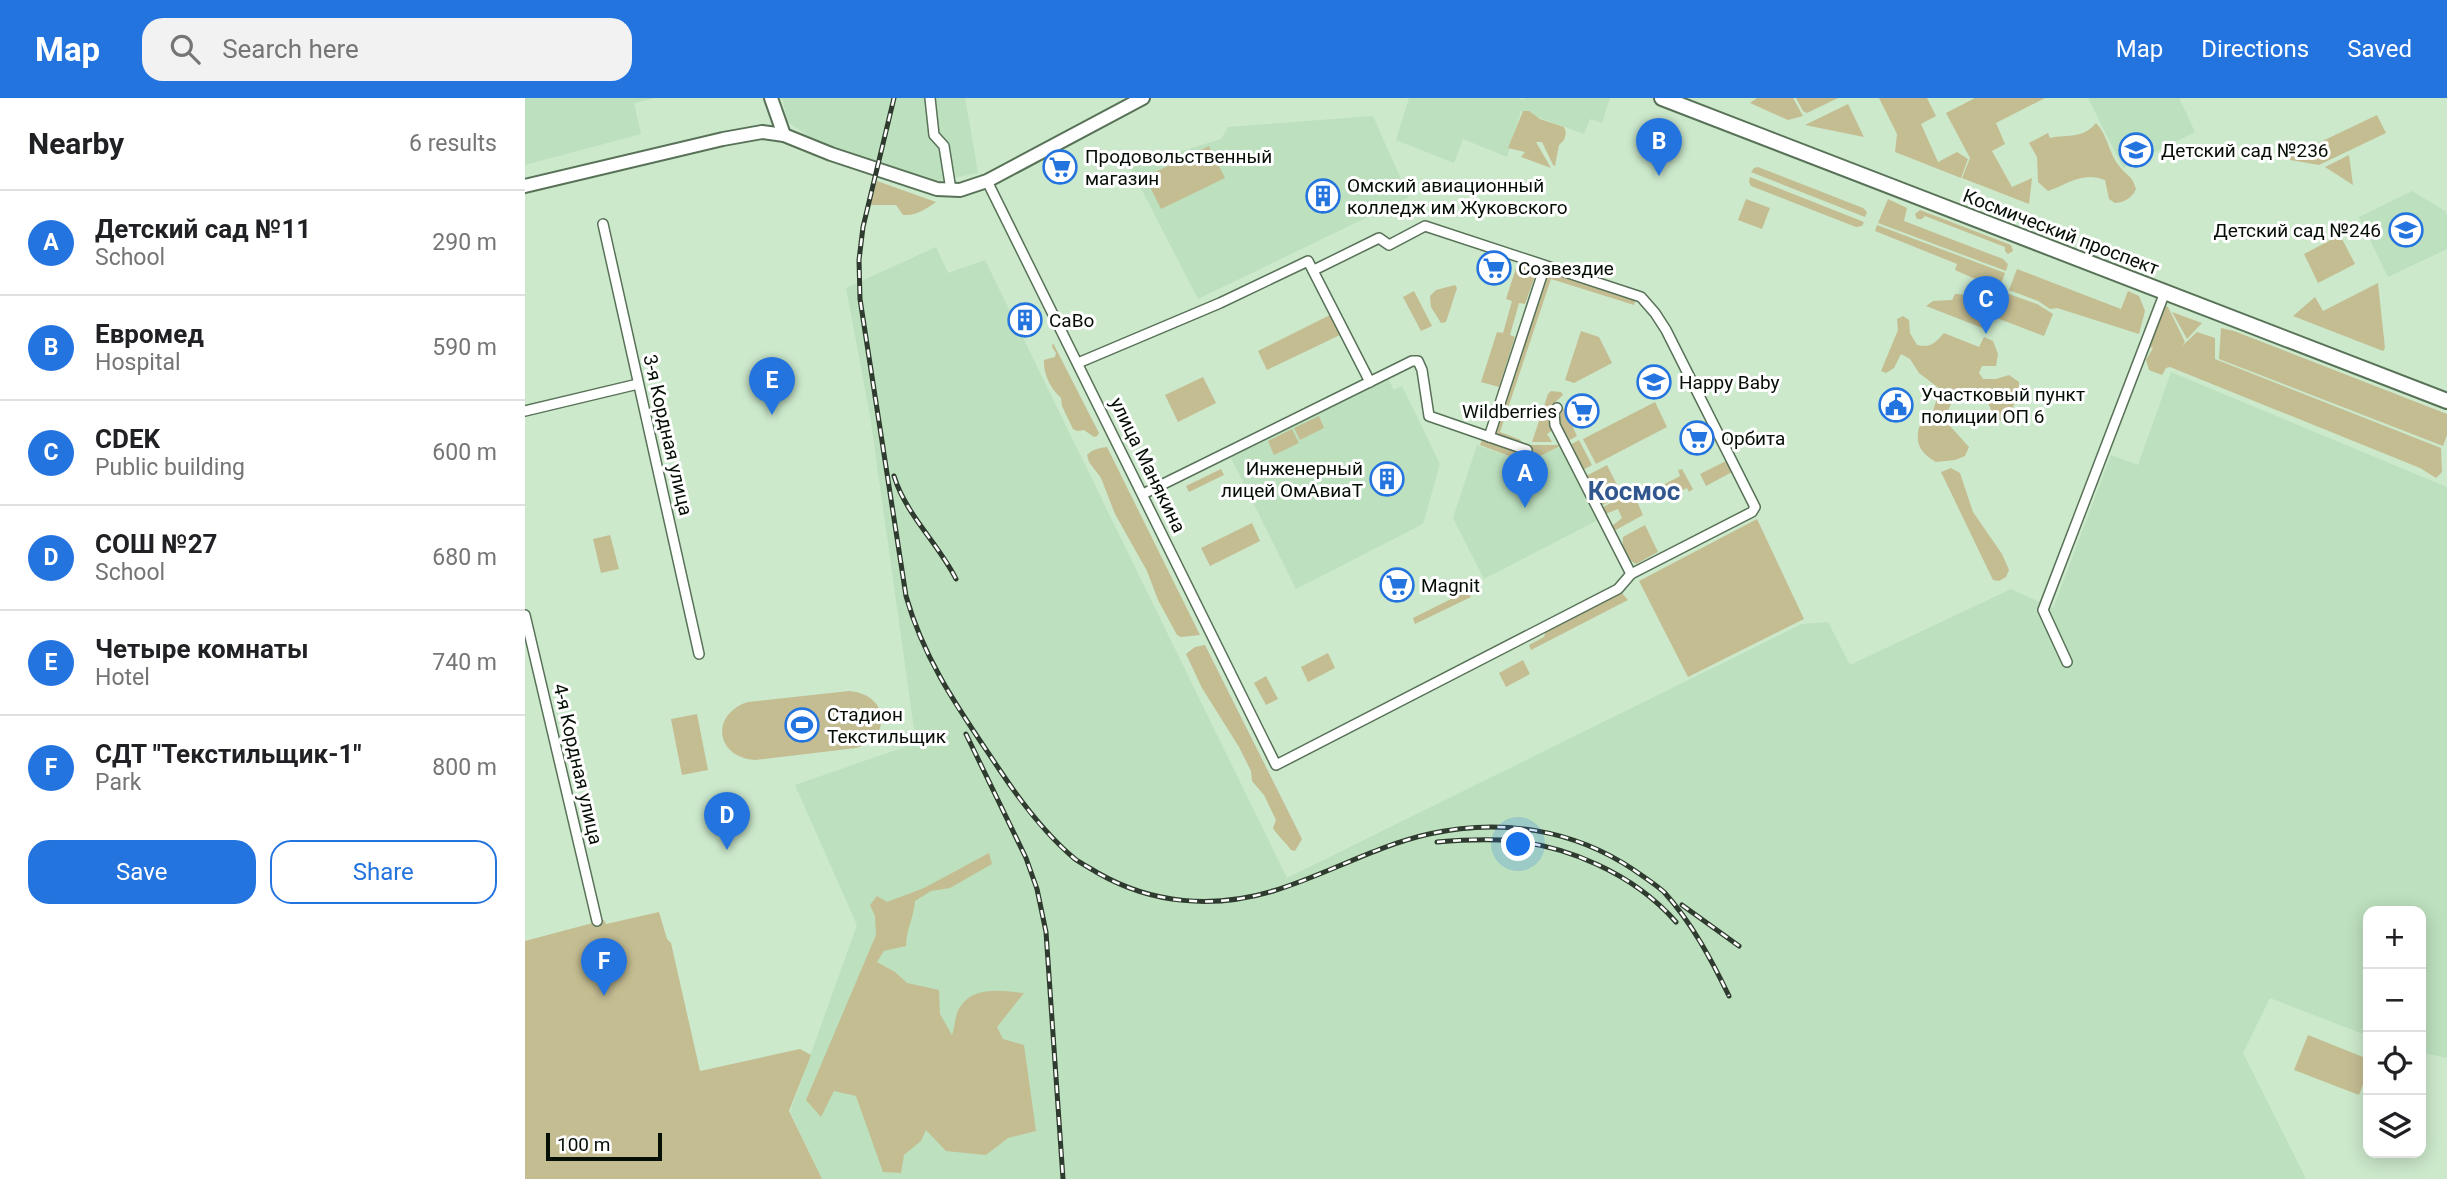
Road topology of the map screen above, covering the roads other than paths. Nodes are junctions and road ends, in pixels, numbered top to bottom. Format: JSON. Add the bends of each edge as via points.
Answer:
{"nodes":[{"id":1,"x":771,"y":98,"type":"edge"},
{"id":2,"x":930,"y":98,"type":"edge"},
{"id":3,"x":1143,"y":98,"type":"edge"},
{"id":4,"x":1661,"y":98,"type":"edge"},
{"id":5,"x":784,"y":135,"type":"junction"},
{"id":6,"x":987,"y":181,"type":"junction"},
{"id":7,"x":525,"y":186,"type":"edge"},
{"id":8,"x":951,"y":190,"type":"junction"},
{"id":9,"x":603,"y":225,"type":"dead end"},
{"id":10,"x":1545,"y":266,"type":"junction"},
{"id":11,"x":1314,"y":270,"type":"junction"},
{"id":12,"x":2165,"y":292,"type":"junction"},
{"id":13,"x":1078,"y":363,"type":"junction"},
{"id":14,"x":1370,"y":382,"type":"junction"},
{"id":15,"x":638,"y":384,"type":"junction"},
{"id":16,"x":2447,"y":401,"type":"edge"},
{"id":17,"x":1557,"y":408,"type":"dead end"},
{"id":18,"x":525,"y":411,"type":"edge"},
{"id":19,"x":1489,"y":437,"type":"junction"},
{"id":20,"x":1527,"y":450,"type":"dead end"},
{"id":21,"x":1143,"y":494,"type":"junction"},
{"id":22,"x":1631,"y":574,"type":"junction"},
{"id":23,"x":525,"y":615,"type":"edge"},
{"id":24,"x":699,"y":654,"type":"dead end"},
{"id":25,"x":2067,"y":662,"type":"dead end"},
{"id":26,"x":597,"y":921,"type":"dead end"}],
"edges":[{"from":1,"to":5,"type":"main road"},
{"from":2,"to":8,"type":"street","via":[[934,135],[944,146]]},
{"from":3,"to":6,"type":"main road"},
{"from":4,"to":12,"type":"main road","name":"Космический проспект"},
{"from":5,"to":7,"type":"main road","via":[[750,133]]},
{"from":5,"to":8,"type":"main road","via":[[878,171]]},
{"from":6,"to":8,"type":"main road"},
{"from":6,"to":13,"type":"street","name":"улица Манякина"},
{"from":9,"to":15,"type":"street","name":"3-я Кордная улица"},
{"from":10,"to":11,"type":"street","via":[[1425,226],[1389,245],[1379,238]]},
{"from":10,"to":19,"type":"street"},
{"from":10,"to":22,"type":"street","via":[[1641,297],[1655,313],[1755,507]]},
{"from":11,"to":13,"type":"street","via":[[1304,262]]},
{"from":11,"to":14,"type":"street"},
{"from":12,"to":16,"type":"main road","name":"Космический проспект"},
{"from":12,"to":25,"type":"street","via":[[2043,610]]},
{"from":13,"to":21,"type":"street","name":"улица Манякина"},
{"from":14,"to":19,"type":"street","via":[[1418,361],[1429,416]]},
{"from":14,"to":21,"type":"street"},
{"from":15,"to":18,"type":"street"},
{"from":15,"to":24,"type":"street","name":"3-я Кордная улица"},
{"from":17,"to":22,"type":"street","via":[[1555,425]]},
{"from":19,"to":20,"type":"street"},
{"from":21,"to":22,"type":"street","name":"улица Манякина","via":[[1276,765],[1618,589]]},
{"from":23,"to":26,"type":"street","name":"4-я Кордная улица"}]}
